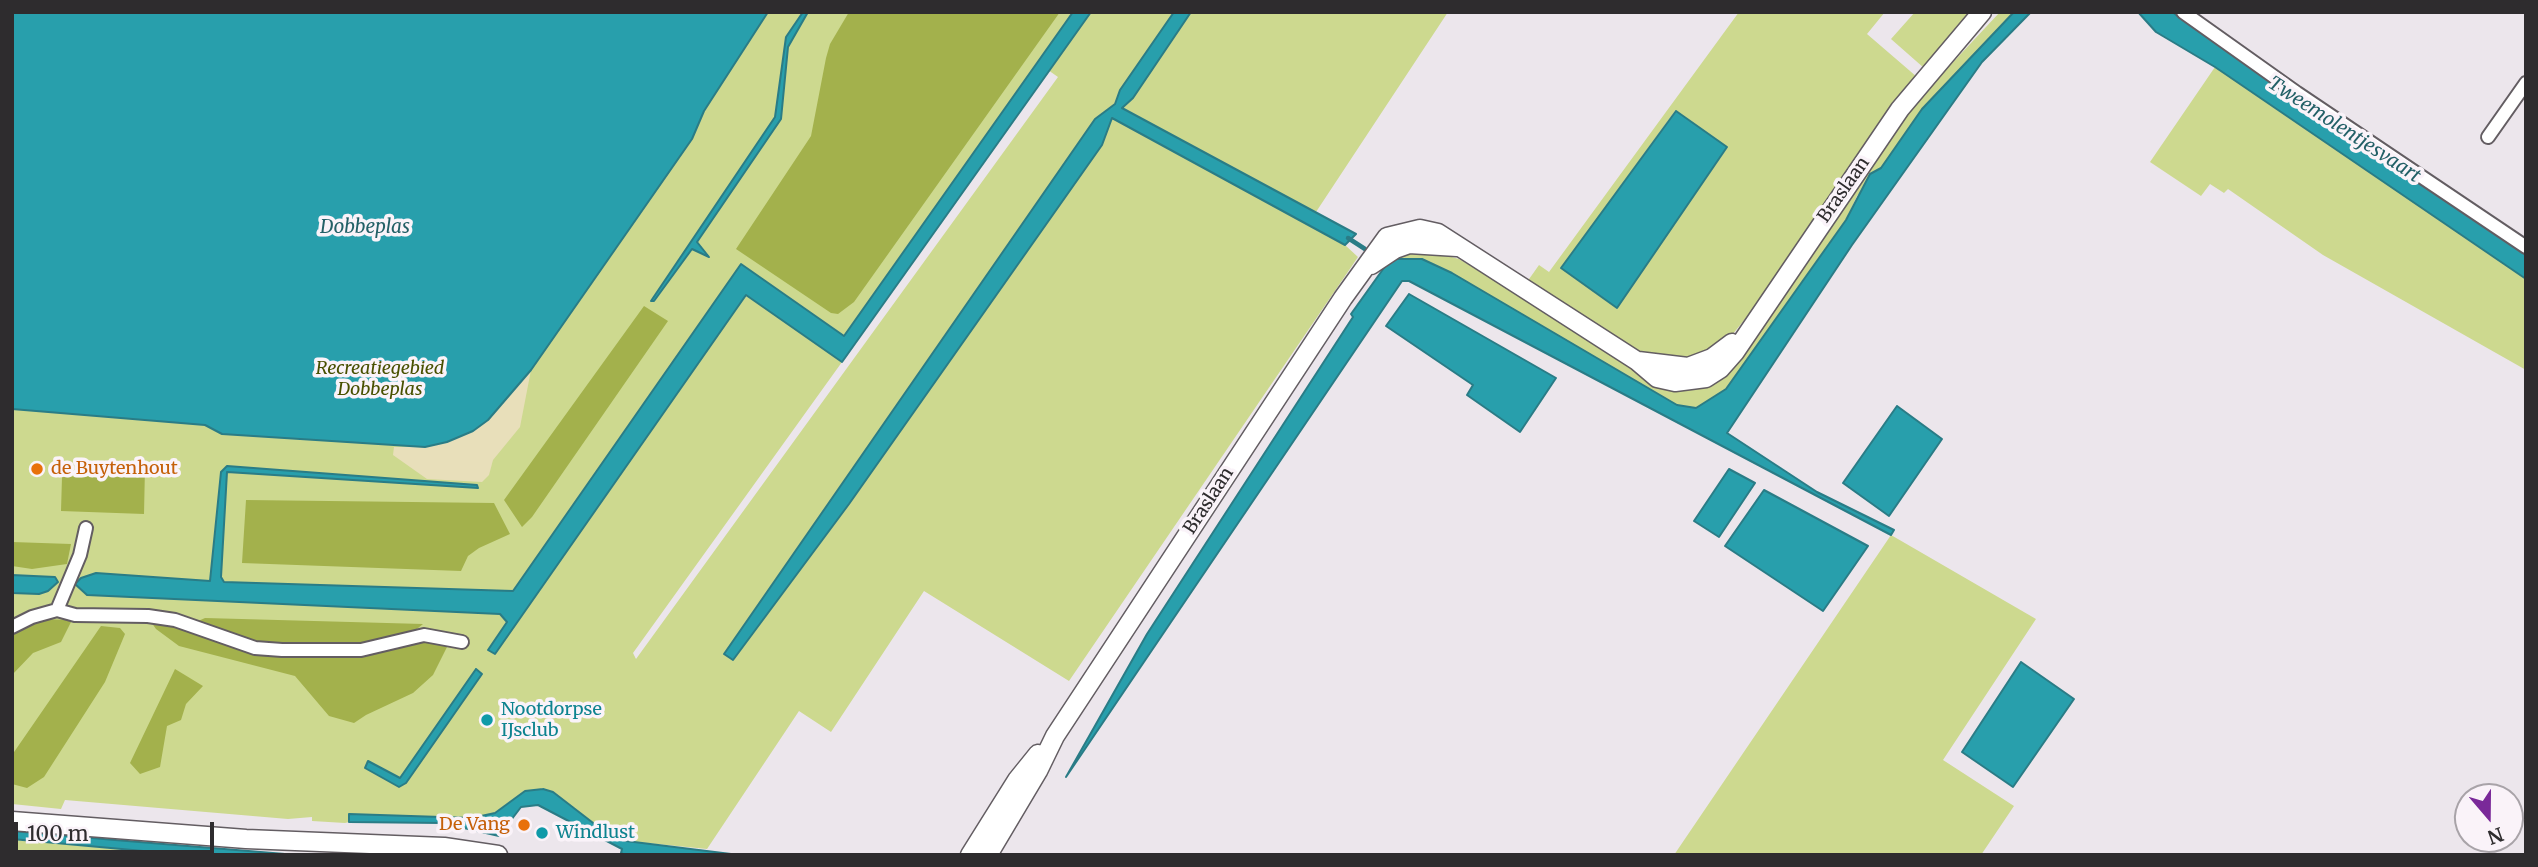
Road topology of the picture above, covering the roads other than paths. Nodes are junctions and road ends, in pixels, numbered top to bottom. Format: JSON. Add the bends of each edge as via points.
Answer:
{"nodes":[{"id":1,"x":1982,"y":12,"type":"edge"},
{"id":2,"x":1996,"y":12,"type":"edge"},
{"id":3,"x":2183,"y":12,"type":"edge"},
{"id":4,"x":1949,"y":52,"type":"junction"},
{"id":5,"x":2526,"y":83,"type":"edge"},
{"id":6,"x":2488,"y":137,"type":"dead end"},
{"id":7,"x":2526,"y":247,"type":"edge"},
{"id":8,"x":86,"y":528,"type":"dead end"},
{"id":9,"x":57,"y":610,"type":"junction"},
{"id":10,"x":12,"y":627,"type":"edge"},
{"id":11,"x":462,"y":642,"type":"dead end"},
{"id":12,"x":1055,"y":736,"type":"junction"},
{"id":13,"x":12,"y":821,"type":"edge"},
{"id":14,"x":498,"y":855,"type":"edge"},
{"id":15,"x":971,"y":855,"type":"edge"},
{"id":16,"x":988,"y":855,"type":"edge"}],
"edges":[{"from":1,"to":4,"type":"main road","name":"Braslaan"},
{"from":2,"to":4,"type":"main road","name":"Braslaan"},
{"from":3,"to":7,"type":"street"},
{"from":4,"to":12,"type":"main road","name":"Braslaan","via":[[1900,109],[1746,332],[1700,364],[1674,367],[1637,361],[1457,247],[1409,244],[1366,268]]},
{"from":5,"to":6,"type":"street"},
{"from":8,"to":9,"type":"street"},
{"from":9,"to":10,"type":"street"},
{"from":9,"to":11,"type":"street","via":[[175,620],[255,648],[361,650],[424,635]]},
{"from":12,"to":15,"type":"main road","name":"Braslaan","via":[[1017,780]]},
{"from":12,"to":16,"type":"main road","name":"Braslaan"},
{"from":13,"to":14,"type":"main road","via":[[246,839],[444,847]]}]}
